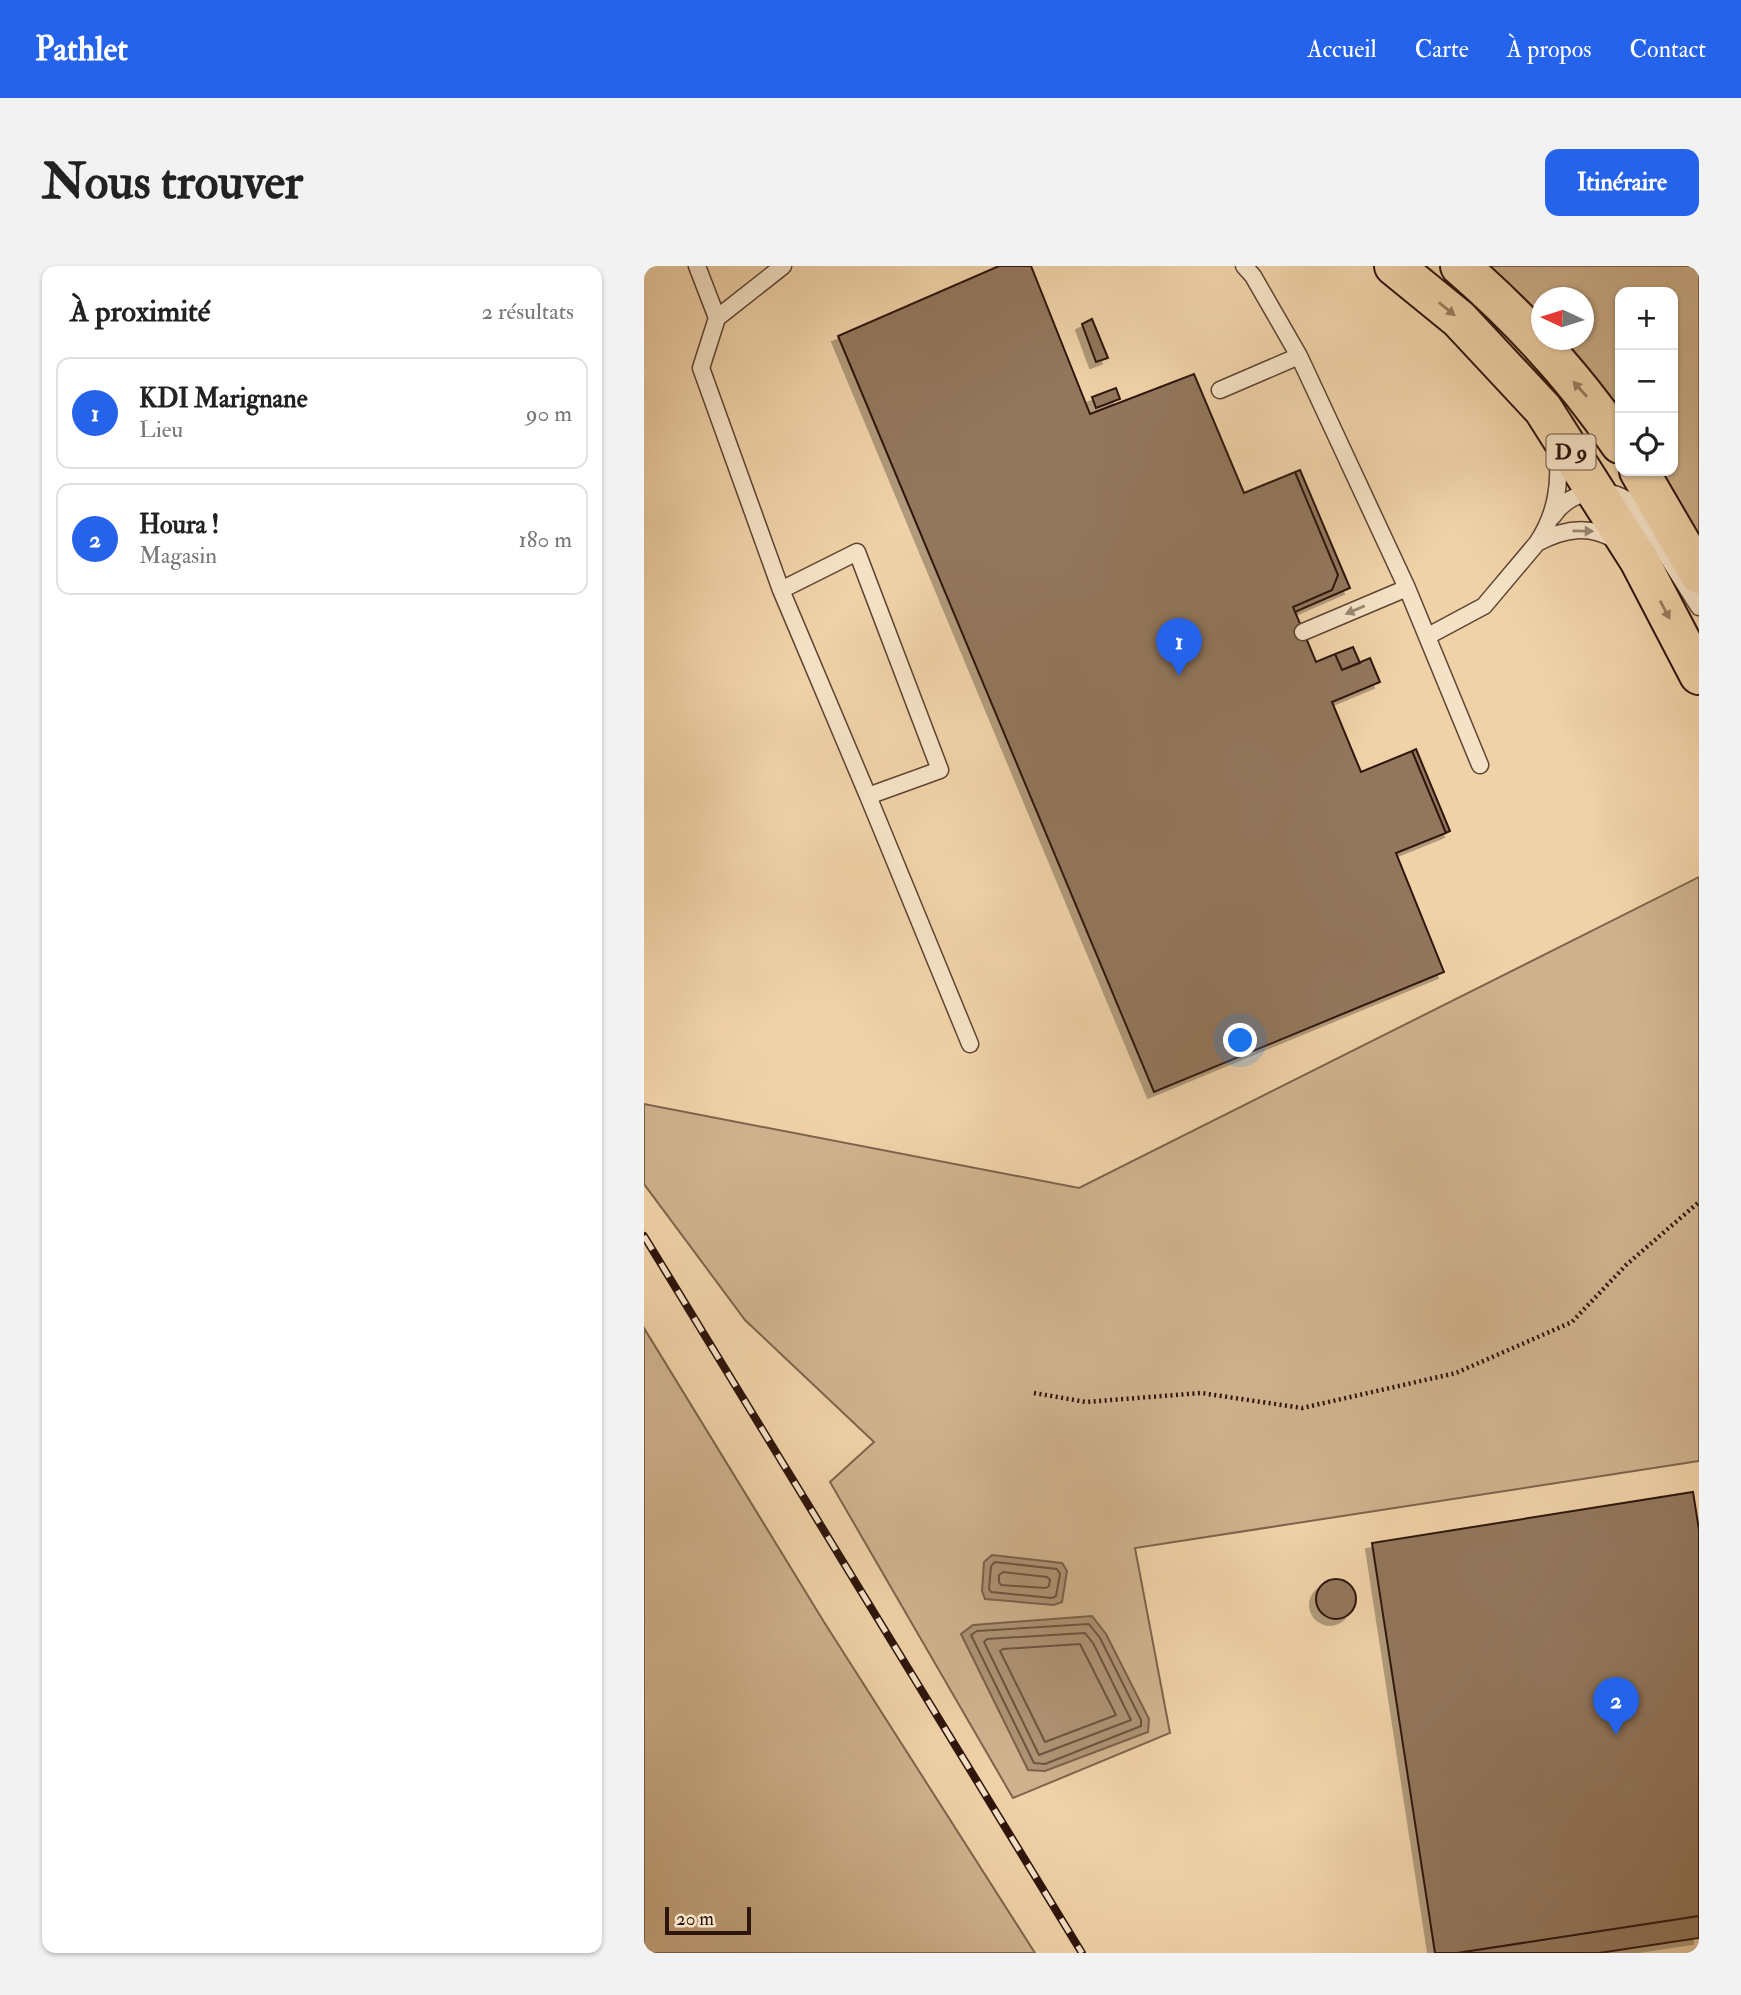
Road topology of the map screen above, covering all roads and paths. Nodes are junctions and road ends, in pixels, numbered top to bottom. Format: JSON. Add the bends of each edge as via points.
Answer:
{"nodes":[{"id":1,"x":696,"y":266,"type":"edge"},
{"id":2,"x":783,"y":266,"type":"edge"},
{"id":3,"x":1244,"y":266,"type":"edge"},
{"id":4,"x":1394,"y":266,"type":"edge"},
{"id":5,"x":1460,"y":266,"type":"edge"},
{"id":6,"x":717,"y":318,"type":"junction"},
{"id":7,"x":1299,"y":356,"type":"junction"},
{"id":8,"x":1220,"y":390,"type":"dead end"},
{"id":9,"x":1543,"y":409,"type":"junction"},
{"id":10,"x":1615,"y":436,"type":"edge"},
{"id":11,"x":1642,"y":476,"type":"edge"},
{"id":12,"x":1597,"y":492,"type":"junction"},
{"id":13,"x":1551,"y":518,"type":"junction"},
{"id":14,"x":1537,"y":544,"type":"junction"},
{"id":15,"x":1639,"y":560,"type":"junction"},
{"id":16,"x":1699,"y":574,"type":"edge"},
{"id":17,"x":1407,"y":588,"type":"junction"},
{"id":18,"x":781,"y":590,"type":"junction"},
{"id":19,"x":1699,"y":607,"type":"edge"},
{"id":20,"x":1303,"y":632,"type":"dead end"},
{"id":21,"x":1428,"y":636,"type":"junction"},
{"id":22,"x":1699,"y":675,"type":"edge"},
{"id":23,"x":1480,"y":765,"type":"dead end"},
{"id":24,"x":868,"y":796,"type":"junction"},
{"id":25,"x":970,"y":1044,"type":"dead end"},
{"id":26,"x":1699,"y":1202,"type":"edge"},
{"id":27,"x":1034,"y":1393,"type":"dead end"}],
"edges":[{"from":1,"to":6,"type":"lane"},
{"from":2,"to":6,"type":"lane"},
{"from":3,"to":7,"type":"lane"},
{"from":4,"to":9,"type":"main road","number":"D 9","one_way":true,"via":[[1460,318]]},
{"from":10,"to":5,"type":"main road","number":"D 9","one_way":true,"via":[[1573,380],[1504,305]]},
{"from":6,"to":18,"type":"lane","via":[[701,368]]},
{"from":7,"to":8,"type":"lane"},
{"from":7,"to":17,"type":"lane"},
{"from":9,"to":12,"type":"main road","number":"D 9"},
{"from":9,"to":13,"type":"lane","via":[[1559,464]]},
{"from":11,"to":16,"type":"main road"},
{"from":12,"to":13,"type":"lane","via":[[1569,498]]},
{"from":12,"to":15,"type":"main road","number":"D 9"},
{"from":12,"to":19,"type":"lane","via":[[1625,497],[1636,508]]},
{"from":13,"to":14,"type":"lane"},
{"from":14,"to":15,"type":"lane","one_way":true,"via":[[1563,531],[1597,531]]},
{"from":14,"to":21,"type":"lane","via":[[1483,606]]},
{"from":15,"to":22,"type":"main road","number":"D 9","one_way":true},
{"from":17,"to":20,"type":"lane","one_way":true},
{"from":17,"to":21,"type":"lane"},
{"from":18,"to":24,"type":"lane"},
{"from":18,"to":24,"type":"lane","via":[[857,552],[940,770]]},
{"from":21,"to":23,"type":"lane"},
{"from":24,"to":25,"type":"lane"},
{"from":26,"to":27,"type":"path","via":[[1626,1265],[1573,1322],[1456,1373],[1302,1408],[1201,1393],[1086,1402]]}]}
